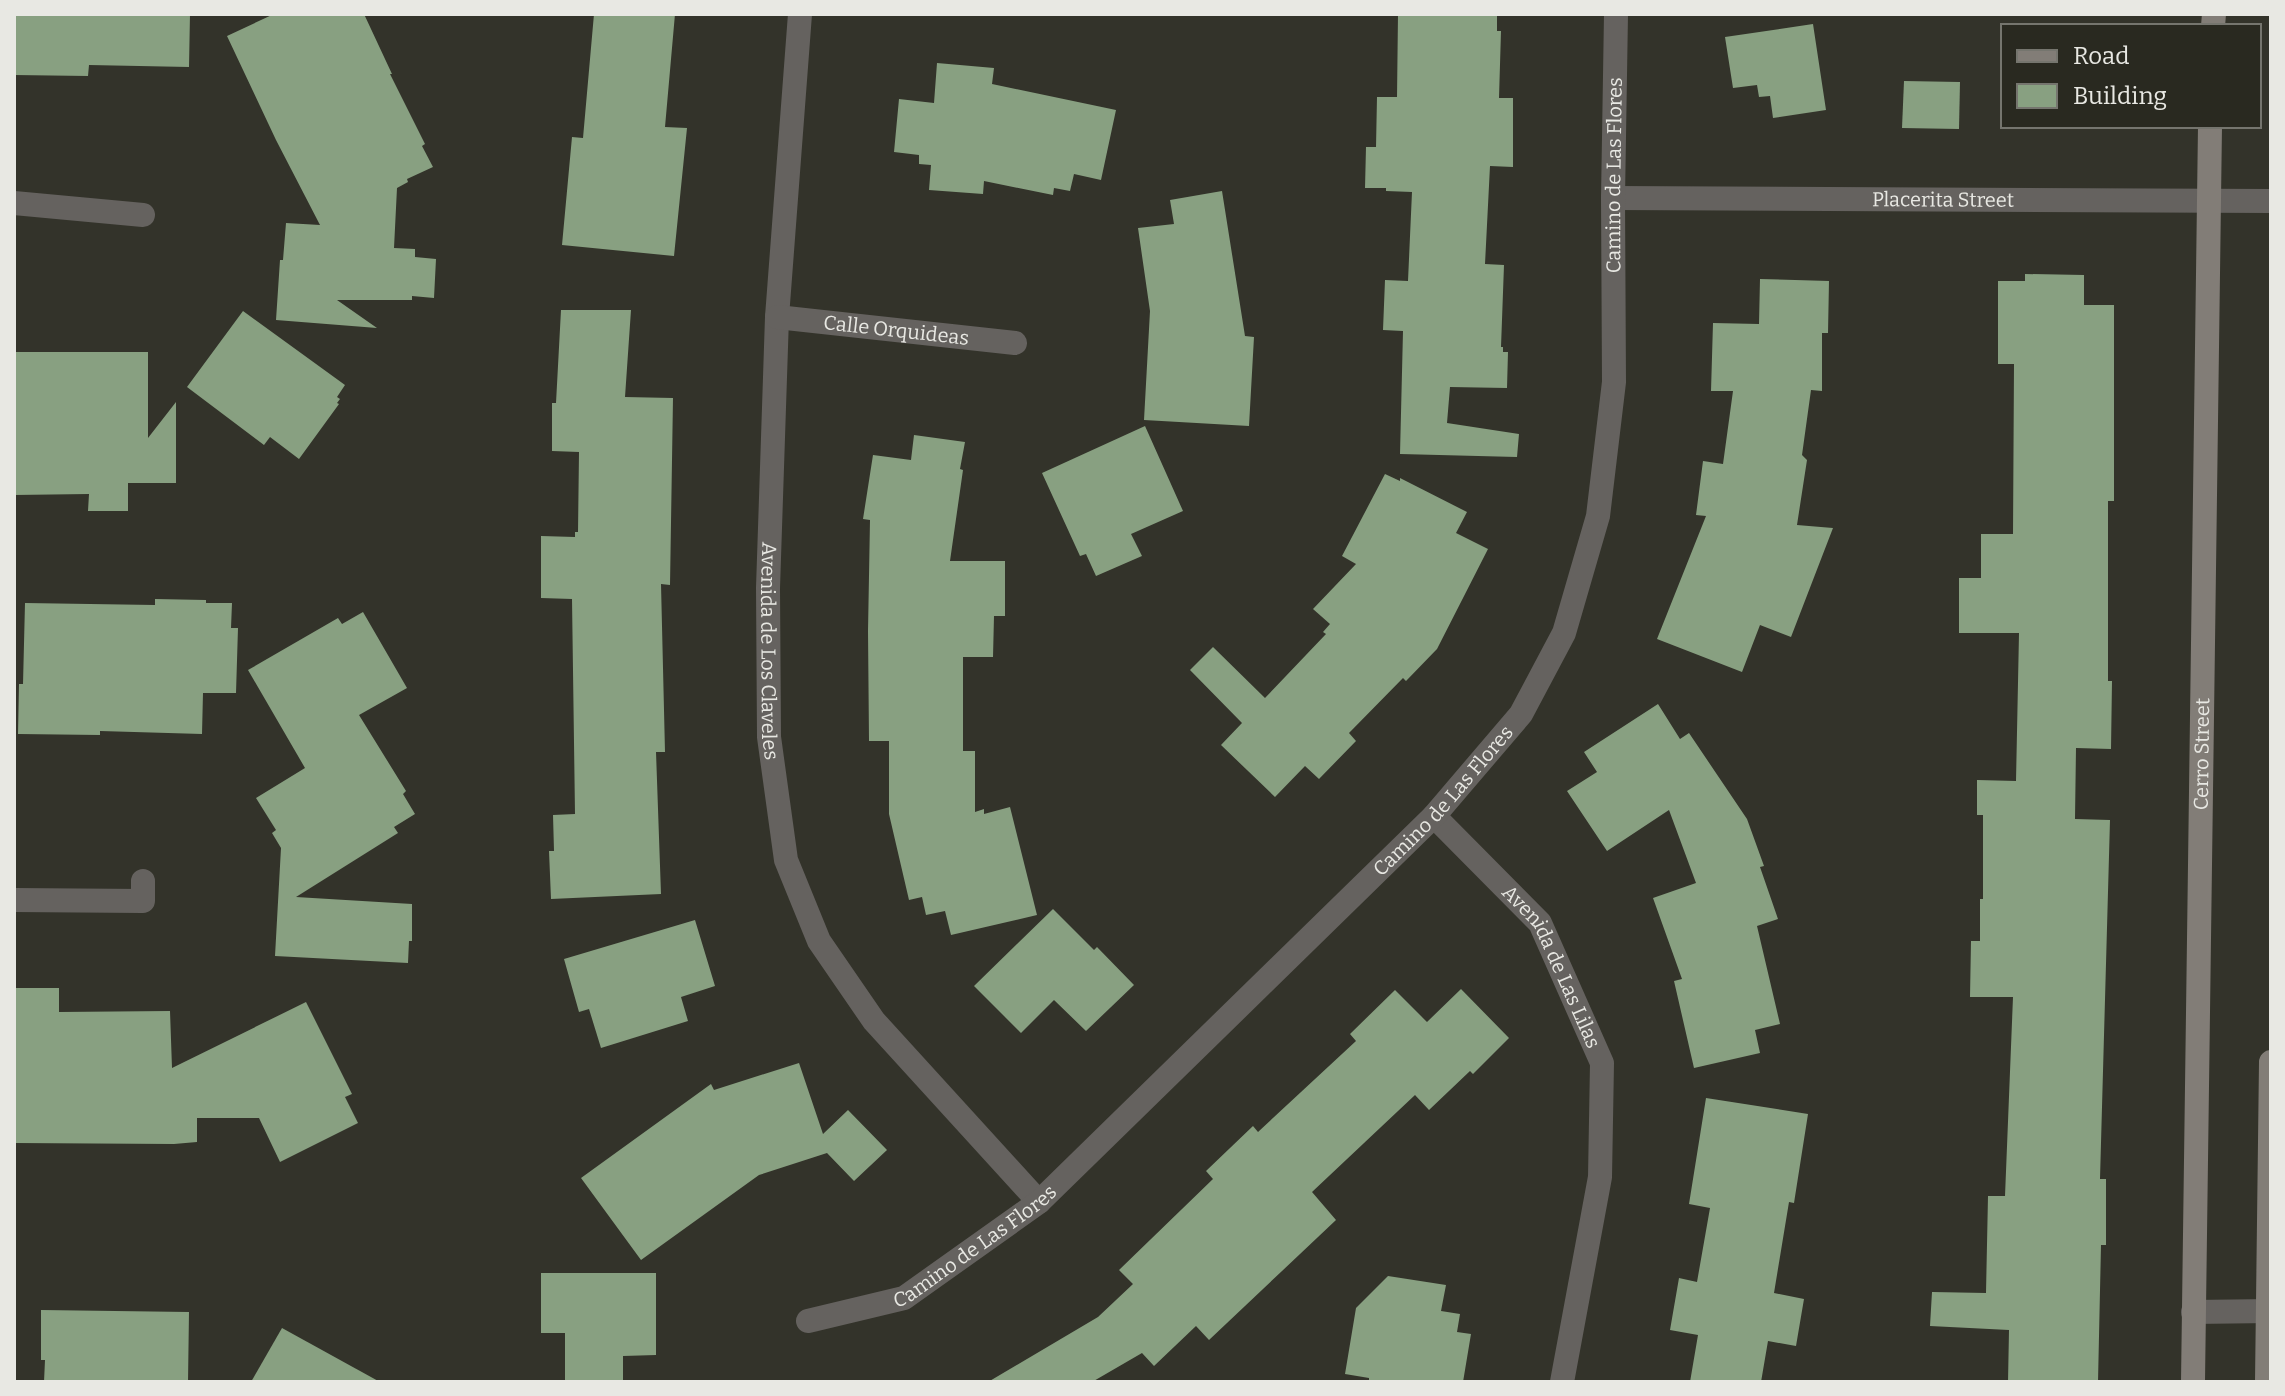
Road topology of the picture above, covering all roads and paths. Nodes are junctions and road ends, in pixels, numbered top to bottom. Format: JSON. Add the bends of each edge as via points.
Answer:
{"nodes":[{"id":1,"x":800,"y":14,"type":"edge"},
{"id":2,"x":1616,"y":14,"type":"edge"},
{"id":3,"x":2210,"y":128,"type":"edge"},
{"id":4,"x":1613,"y":198,"type":"junction"},
{"id":5,"x":2209,"y":201,"type":"junction"},
{"id":6,"x":2271,"y":201,"type":"edge"},
{"id":7,"x":14,"y":203,"type":"edge"},
{"id":8,"x":143,"y":215,"type":"dead end"},
{"id":9,"x":777,"y":317,"type":"junction"},
{"id":10,"x":1015,"y":343,"type":"dead end"},
{"id":11,"x":1434,"y":816,"type":"junction"},
{"id":12,"x":143,"y":881,"type":"dead end"},
{"id":13,"x":14,"y":900,"type":"edge"},
{"id":14,"x":2271,"y":1062,"type":"edge"},
{"id":15,"x":1039,"y":1202,"type":"junction"},
{"id":16,"x":2269,"y":1311,"type":"edge"},
{"id":17,"x":2193,"y":1312,"type":"junction"},
{"id":18,"x":808,"y":1321,"type":"dead end"},
{"id":19,"x":1562,"y":1382,"type":"edge"},
{"id":20,"x":2193,"y":1382,"type":"edge"},
{"id":21,"x":2267,"y":1382,"type":"edge"}],
"edges":[{"from":1,"to":9,"type":"street","name":"Avenida de Los Claveles"},
{"from":2,"to":4,"type":"street","name":"Camino de Las Flores"},
{"from":3,"to":5,"type":"street","name":"Cerro Street"},
{"from":4,"to":5,"type":"street","name":"Placerita Street"},
{"from":4,"to":11,"type":"street","name":"Camino de Las Flores","via":[[1614,382],[1598,516],[1564,633],[1521,714]]},
{"from":5,"to":6,"type":"street","name":"Placerita Street"},
{"from":5,"to":17,"type":"street","name":"Cerro Street"},
{"from":7,"to":8,"type":"street"},
{"from":9,"to":10,"type":"street","name":"Calle Orquideas"},
{"from":9,"to":15,"type":"street","name":"Avenida de Los Claveles","via":[[769,737],[786,860],[819,941],[874,1021]]},
{"from":11,"to":15,"type":"street","name":"Camino de Las Flores"},
{"from":11,"to":19,"type":"street","name":"Avenida de Las Lilas","via":[[1540,923],[1602,1063],[1600,1177]]},
{"from":12,"to":13,"type":"street","via":[[143,901]]},
{"from":14,"to":16,"type":"street"},
{"from":15,"to":18,"type":"street","name":"Camino de Las Flores","via":[[904,1298]]},
{"from":16,"to":17,"type":"street"},
{"from":16,"to":21,"type":"street"},
{"from":17,"to":20,"type":"street","name":"Cerro Street"}]}
